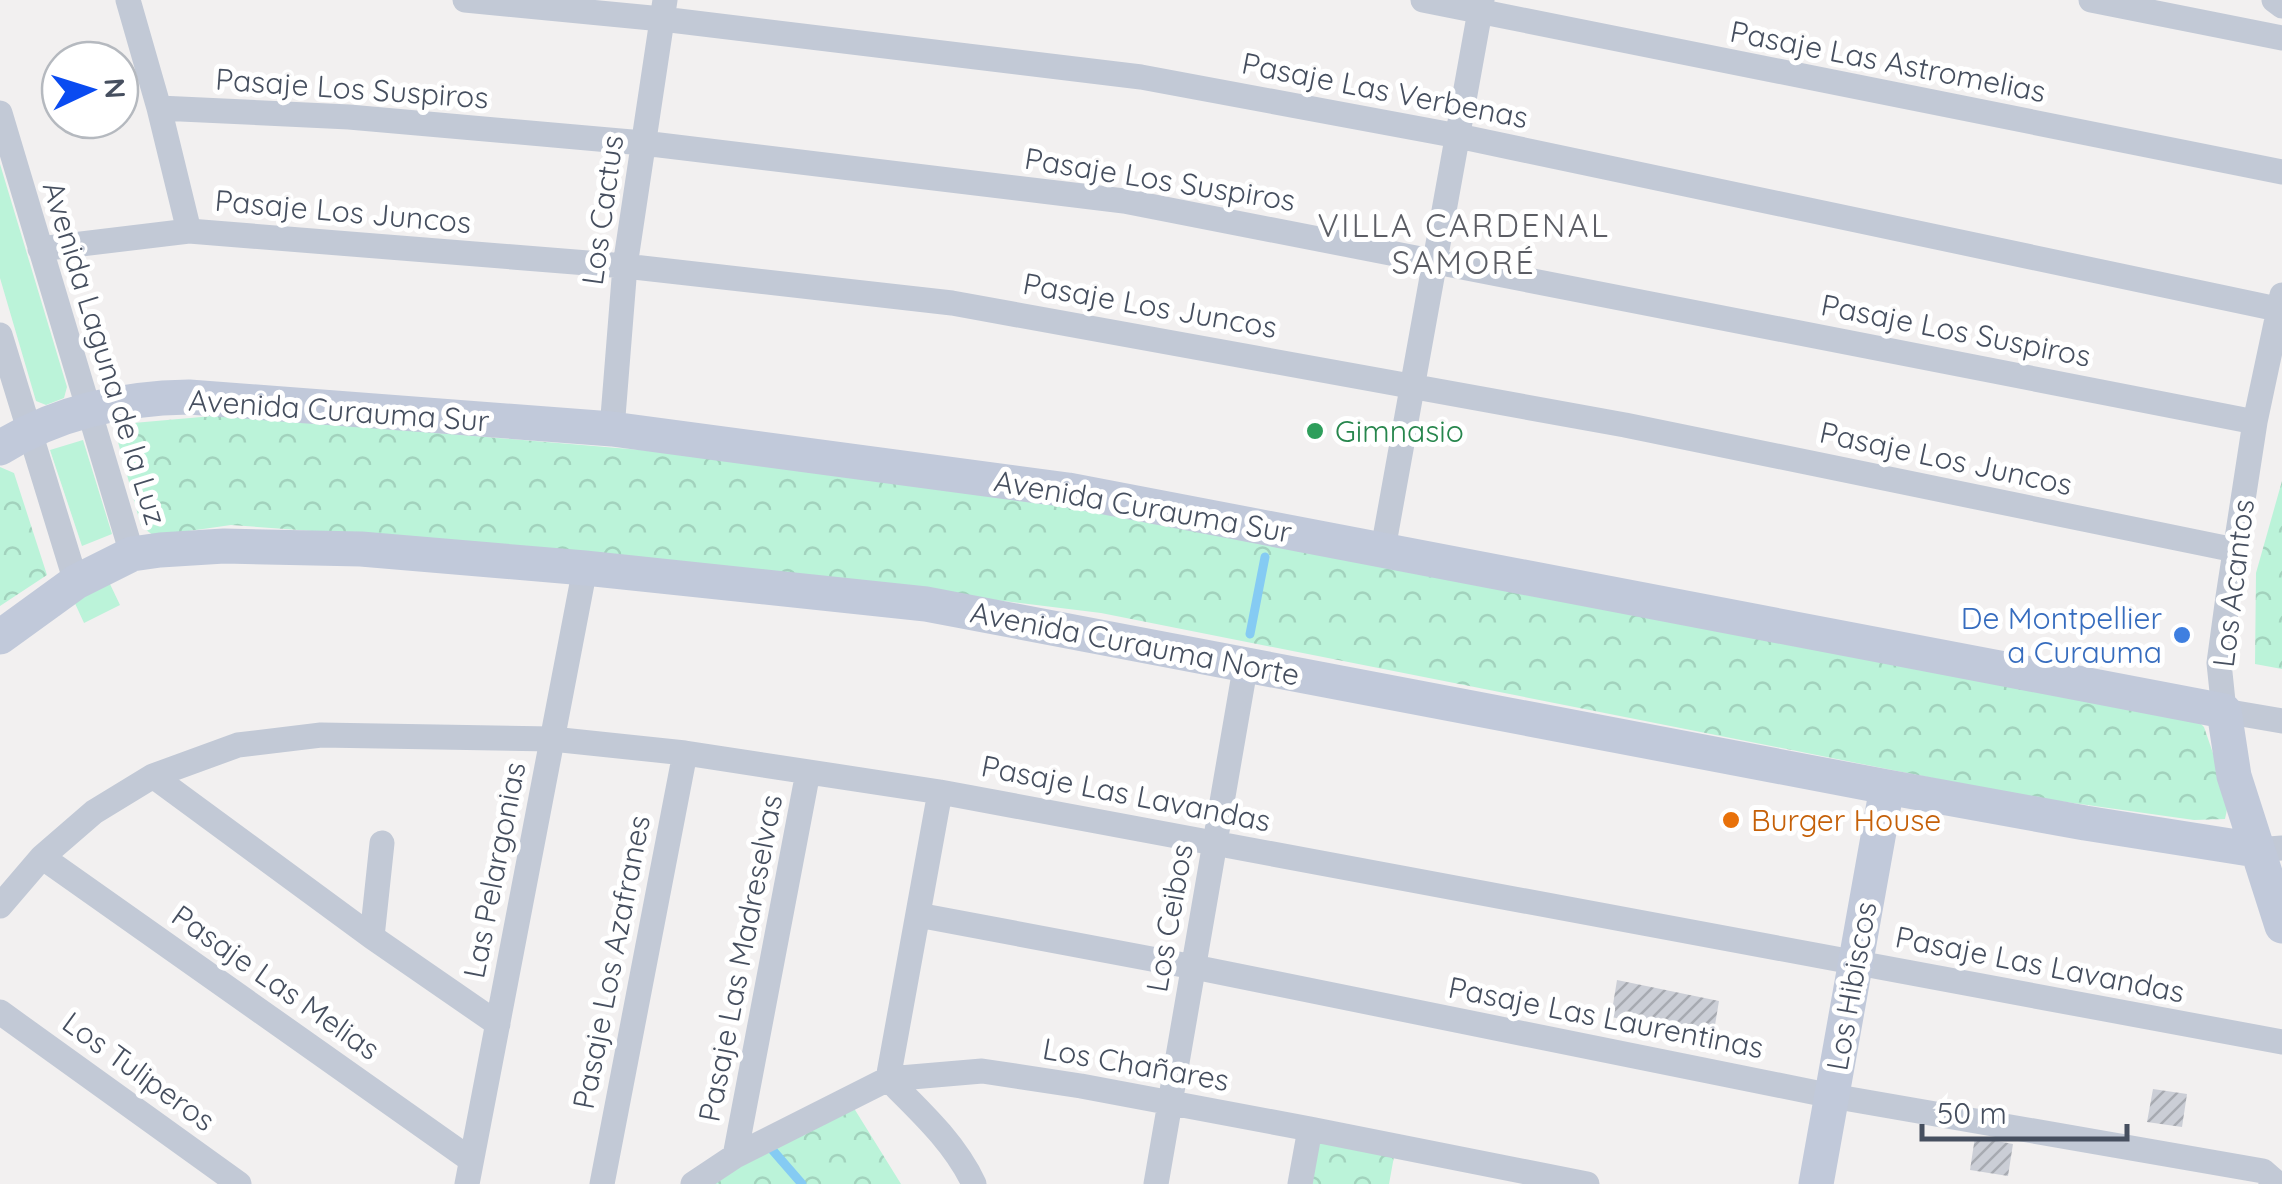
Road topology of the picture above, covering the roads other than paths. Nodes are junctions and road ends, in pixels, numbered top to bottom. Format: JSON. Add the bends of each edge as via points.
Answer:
{"nodes":[{"id":1,"x":128,"y":0,"type":"edge"},
{"id":2,"x":465,"y":0,"type":"edge"},
{"id":3,"x":1422,"y":0,"type":"edge"},
{"id":4,"x":2090,"y":0,"type":"edge"},
{"id":5,"x":2274,"y":0,"type":"edge"},
{"id":6,"x":1481,"y":5,"type":"edge"},
{"id":7,"x":2282,"y":6,"type":"edge"},
{"id":8,"x":664,"y":9,"type":"edge"},
{"id":9,"x":2282,"y":38,"type":"edge"},
{"id":10,"x":159,"y":108,"type":"junction"},
{"id":11,"x":0,"y":113,"type":"edge"},
{"id":12,"x":1458,"y":136,"type":"junction"},
{"id":13,"x":644,"y":144,"type":"junction"},
{"id":14,"x":2282,"y":172,"type":"edge"},
{"id":15,"x":189,"y":231,"type":"junction"},
{"id":16,"x":40,"y":249,"type":"junction"},
{"id":17,"x":1435,"y":262,"type":"junction"},
{"id":18,"x":625,"y":266,"type":"junction"},
{"id":19,"x":2281,"y":304,"type":"edge"},
{"id":20,"x":0,"y":335,"type":"edge"},
{"id":21,"x":1414,"y":386,"type":"junction"},
{"id":22,"x":87,"y":410,"type":"junction"},
{"id":23,"x":2256,"y":422,"type":"junction"},
{"id":24,"x":612,"y":429,"type":"junction"},
{"id":25,"x":14,"y":439,"type":"edge"},
{"id":26,"x":1383,"y":549,"type":"junction"},
{"id":27,"x":2235,"y":550,"type":"junction"},
{"id":28,"x":132,"y":554,"type":"junction"},
{"id":29,"x":585,"y":568,"type":"junction"},
{"id":30,"x":76,"y":582,"type":"junction"},
{"id":31,"x":0,"y":637,"type":"edge"},
{"id":32,"x":1246,"y":663,"type":"junction"},
{"id":33,"x":2224,"y":711,"type":"junction"},
{"id":34,"x":2282,"y":721,"type":"edge"},
{"id":35,"x":552,"y":739,"type":"junction"},
{"id":36,"x":685,"y":753,"type":"junction"},
{"id":37,"x":808,"y":772,"type":"junction"},
{"id":38,"x":153,"y":776,"type":"junction"},
{"id":39,"x":1887,"y":788,"type":"junction"},
{"id":40,"x":940,"y":792,"type":"junction"},
{"id":41,"x":1215,"y":843,"type":"junction"},
{"id":42,"x":382,"y":844,"type":"dead end"},
{"id":43,"x":2269,"y":849,"type":"edge"},
{"id":44,"x":42,"y":857,"type":"junction"},
{"id":45,"x":0,"y":906,"type":"edge"},
{"id":46,"x":918,"y":915,"type":"junction"},
{"id":47,"x":2282,"y":926,"type":"edge"},
{"id":48,"x":372,"y":937,"type":"junction"},
{"id":49,"x":1855,"y":963,"type":"junction"},
{"id":50,"x":1194,"y":966,"type":"junction"},
{"id":51,"x":0,"y":1012,"type":"edge"},
{"id":52,"x":498,"y":1024,"type":"junction"},
{"id":53,"x":2282,"y":1042,"type":"edge"},
{"id":54,"x":888,"y":1080,"type":"junction"},
{"id":55,"x":1832,"y":1096,"type":"junction"},
{"id":56,"x":1170,"y":1103,"type":"junction"},
{"id":57,"x":1310,"y":1128,"type":"junction"},
{"id":58,"x":735,"y":1156,"type":"junction"},
{"id":59,"x":469,"y":1172,"type":"edge"},
{"id":60,"x":240,"y":1184,"type":"edge"},
{"id":61,"x":602,"y":1184,"type":"edge"},
{"id":62,"x":694,"y":1184,"type":"edge"},
{"id":63,"x":974,"y":1184,"type":"edge"},
{"id":64,"x":1156,"y":1184,"type":"edge"},
{"id":65,"x":1300,"y":1184,"type":"edge"},
{"id":66,"x":1587,"y":1184,"type":"edge"},
{"id":67,"x":1816,"y":1184,"type":"edge"},
{"id":68,"x":2278,"y":1184,"type":"edge"}],
"edges":[{"from":1,"to":10,"type":"street"},
{"from":2,"to":8,"type":"street","name":"Pasaje Las Verbenas"},
{"from":3,"to":6,"type":"street","name":"Pasaje Las Astromelias"},
{"from":4,"to":9,"type":"street"},
{"from":5,"to":7,"type":"street"},
{"from":6,"to":12,"type":"street"},
{"from":6,"to":14,"type":"street","name":"Pasaje Las Astromelias"},
{"from":8,"to":12,"type":"street","name":"Pasaje Las Verbenas","via":[[1141,77]]},
{"from":8,"to":13,"type":"street","name":"Los Cactus"},
{"from":10,"to":13,"type":"street","name":"Pasaje Los Suspiros","via":[[350,117]]},
{"from":10,"to":15,"type":"street"},
{"from":11,"to":16,"type":"street","name":"Avenida Laguna de la Luz"},
{"from":12,"to":17,"type":"street"},
{"from":12,"to":19,"type":"street","name":"Pasaje Las Verbenas"},
{"from":13,"to":17,"type":"street","name":"Pasaje Los Suspiros","via":[[1124,200]]},
{"from":13,"to":18,"type":"street","name":"Los Cactus"},
{"from":15,"to":16,"type":"street","name":"Pasaje Los Juncos"},
{"from":15,"to":18,"type":"street","name":"Pasaje Los Juncos"},
{"from":16,"to":22,"type":"street","name":"Avenida Laguna de la Luz"},
{"from":17,"to":21,"type":"street"},
{"from":17,"to":23,"type":"street","name":"Pasaje Los Suspiros"},
{"from":18,"to":21,"type":"street","name":"Pasaje Los Juncos","via":[[952,303]]},
{"from":18,"to":24,"type":"street","name":"Los Cactus"},
{"from":19,"to":23,"type":"street","name":"Los Acantos"},
{"from":20,"to":25,"type":"street"},
{"from":21,"to":26,"type":"street"},
{"from":21,"to":27,"type":"street","name":"Pasaje Los Juncos"},
{"from":22,"to":24,"type":"street","name":"Avenida Curauma Sur","via":[[141,399],[226,398]]},
{"from":22,"to":25,"type":"street","name":"Avenida Curauma Sur"},
{"from":22,"to":28,"type":"street","name":"Avenida Laguna de la Luz"},
{"from":23,"to":27,"type":"street","name":"Los Acantos"},
{"from":24,"to":26,"type":"street","name":"Avenida Curauma Sur","via":[[1068,490]]},
{"from":25,"to":30,"type":"street"},
{"from":26,"to":33,"type":"street","name":"Avenida Curauma Sur"},
{"from":27,"to":33,"type":"street","name":"Los Acantos","via":[[2219,663]]},
{"from":28,"to":29,"type":"street","name":"Avenida Curauma Norte","via":[[224,546],[360,549]]},
{"from":28,"to":30,"type":"street","name":"Avenida Curauma Norte"},
{"from":29,"to":32,"type":"street","name":"Avenida Curauma Norte","via":[[926,604]]},
{"from":29,"to":35,"type":"street","name":"Las Pelargonias"},
{"from":30,"to":31,"type":"street","name":"Avenida Curauma Norte"},
{"from":32,"to":39,"type":"street","name":"Avenida Curauma Norte"},
{"from":32,"to":41,"type":"street","name":"Los Ceibos"},
{"from":33,"to":34,"type":"street","name":"Avenida Curauma Sur"},
{"from":33,"to":43,"type":"street","name":"Los Acantos","via":[[2234,776]]},
{"from":35,"to":36,"type":"street","name":"Pasaje Las Lavandas"},
{"from":35,"to":38,"type":"street","name":"Pasaje Las Lavandas","via":[[321,735],[238,745]]},
{"from":35,"to":52,"type":"street","name":"Las Pelargonias"},
{"from":36,"to":37,"type":"street","name":"Pasaje Las Lavandas"},
{"from":36,"to":61,"type":"street","name":"Pasaje Los Azafranes"},
{"from":37,"to":40,"type":"street","name":"Pasaje Las Lavandas"},
{"from":37,"to":58,"type":"street","name":"Pasaje Las Madreselvas"},
{"from":38,"to":44,"type":"street","name":"Pasaje Las Lavandas","via":[[94,812]]},
{"from":38,"to":48,"type":"street"},
{"from":39,"to":43,"type":"street","name":"Avenida Curauma Norte"},
{"from":39,"to":49,"type":"street","name":"Los Hibiscos"},
{"from":40,"to":41,"type":"street","name":"Pasaje Las Lavandas"},
{"from":40,"to":46,"type":"street"},
{"from":41,"to":49,"type":"street","name":"Pasaje Las Lavandas"},
{"from":41,"to":50,"type":"street","name":"Los Ceibos"},
{"from":42,"to":48,"type":"street"},
{"from":43,"to":47,"type":"street","name":"Los Acantos"},
{"from":44,"to":45,"type":"street","name":"Pasaje Las Lavandas"},
{"from":44,"to":59,"type":"street","name":"Pasaje Las Melias"},
{"from":46,"to":50,"type":"street","name":"Pasaje Las Laurentinas"},
{"from":46,"to":54,"type":"street"},
{"from":48,"to":52,"type":"street"},
{"from":49,"to":53,"type":"street","name":"Pasaje Las Lavandas"},
{"from":49,"to":55,"type":"street","name":"Los Hibiscos"},
{"from":50,"to":55,"type":"street","name":"Pasaje Las Laurentinas"},
{"from":50,"to":56,"type":"street","name":"Los Ceibos"},
{"from":51,"to":60,"type":"street","name":"Los Tuliperos"},
{"from":52,"to":59,"type":"street","name":"Las Pelargonias"},
{"from":54,"to":56,"type":"street","name":"Los Chañares","via":[[982,1071]]},
{"from":54,"to":58,"type":"street","name":"Los Chañares"},
{"from":54,"to":63,"type":"street","via":[[929,1121]]},
{"from":55,"to":67,"type":"street","name":"Los Hibiscos"},
{"from":55,"to":68,"type":"street","name":"Pasaje Las Laurentinas","via":[[2264,1171]]},
{"from":56,"to":57,"type":"street","name":"Los Chañares"},
{"from":56,"to":64,"type":"street","name":"Los Ceibos"},
{"from":57,"to":65,"type":"street"},
{"from":57,"to":66,"type":"street","name":"Los Chañares"},
{"from":58,"to":62,"type":"street","name":"Los Chañares"}]}
